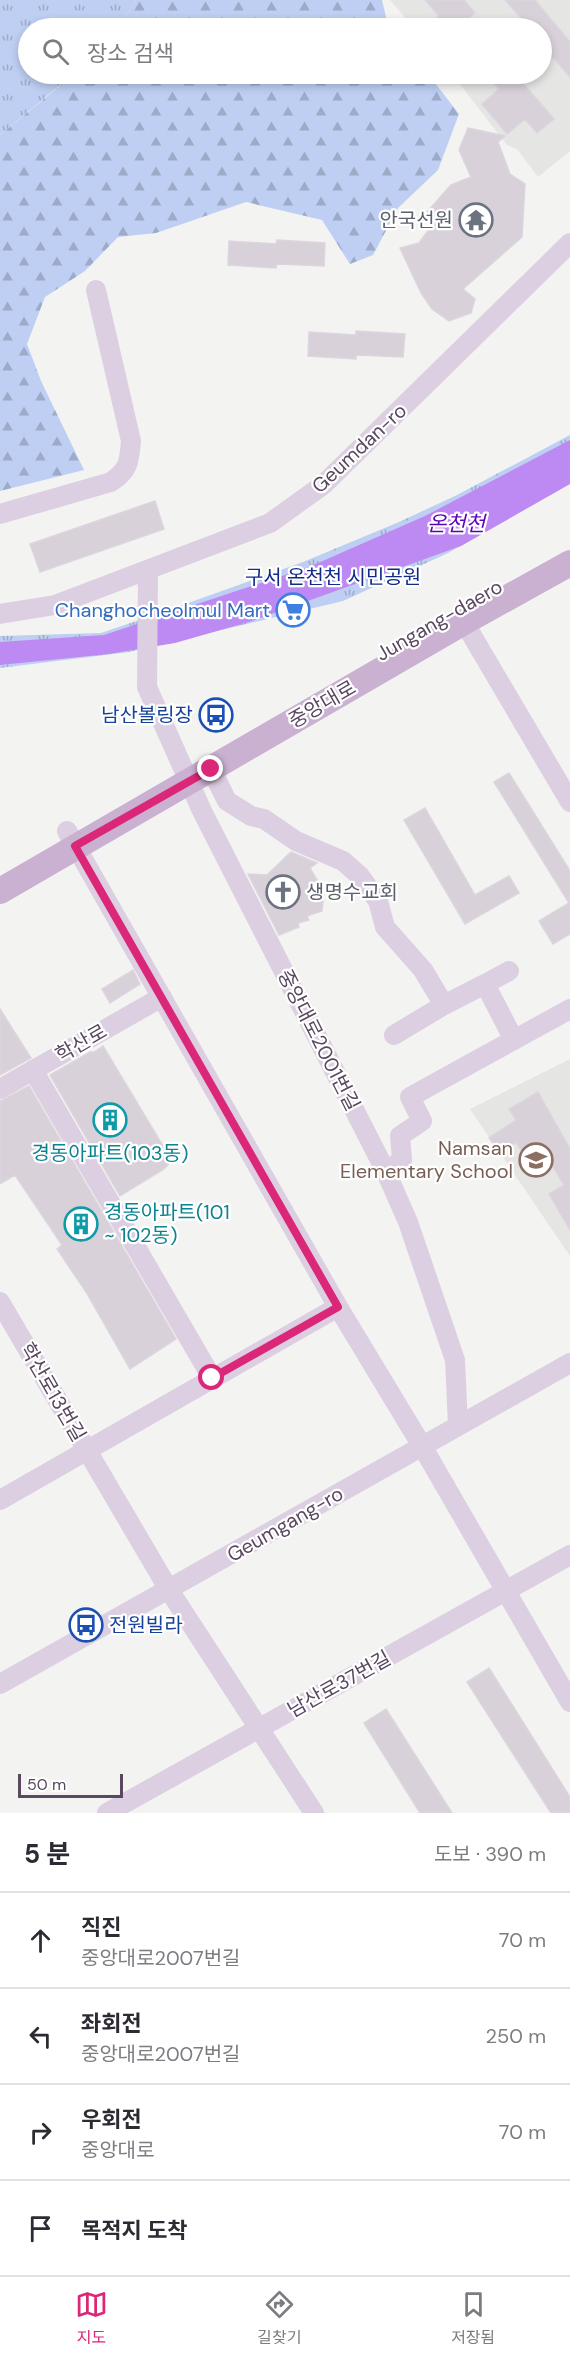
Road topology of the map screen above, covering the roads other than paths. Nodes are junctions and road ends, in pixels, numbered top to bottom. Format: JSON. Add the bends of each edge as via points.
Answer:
{"nodes":[{"id":1,"x":570,"y":243,"type":"edge"},
{"id":2,"x":96,"y":290,"type":"dead end"},
{"id":3,"x":0,"y":514,"type":"edge"},
{"id":4,"x":570,"y":547,"type":"edge"},
{"id":5,"x":570,"y":563,"type":"edge"},
{"id":6,"x":148,"y":570,"type":"junction"},
{"id":7,"x":0,"y":614,"type":"edge"},
{"id":8,"x":464,"y":622,"type":"junction"},
{"id":9,"x":195,"y":772,"type":"junction"},
{"id":10,"x":567,"y":792,"type":"edge"},
{"id":11,"x":71,"y":839,"type":"junction"},
{"id":12,"x":0,"y":873,"type":"edge"},
{"id":13,"x":0,"y":891,"type":"edge"},
{"id":14,"x":509,"y":971,"type":"dead end"},
{"id":15,"x":485,"y":984,"type":"junction"},
{"id":16,"x":162,"y":997,"type":"junction"},
{"id":17,"x":444,"y":1005,"type":"junction"},
{"id":18,"x":570,"y":1009,"type":"edge"},
{"id":19,"x":394,"y":1035,"type":"dead end"},
{"id":20,"x":514,"y":1040,"type":"junction"},
{"id":21,"x":33,"y":1070,"type":"junction"},
{"id":22,"x":0,"y":1089,"type":"edge"},
{"id":23,"x":386,"y":1172,"type":"junction"},
{"id":24,"x":0,"y":1302,"type":"edge"},
{"id":25,"x":338,"y":1307,"type":"junction"},
{"id":26,"x":570,"y":1363,"type":"edge"},
{"id":27,"x":212,"y":1378,"type":"junction"},
{"id":28,"x":458,"y":1426,"type":"junction"},
{"id":29,"x":422,"y":1446,"type":"junction"},
{"id":30,"x":87,"y":1450,"type":"junction"},
{"id":31,"x":0,"y":1500,"type":"edge"},
{"id":32,"x":570,"y":1555,"type":"edge"},
{"id":33,"x":169,"y":1590,"type":"junction"},
{"id":34,"x":506,"y":1591,"type":"junction"},
{"id":35,"x":0,"y":1684,"type":"edge"},
{"id":36,"x":570,"y":1702,"type":"edge"},
{"id":37,"x":259,"y":1728,"type":"junction"},
{"id":38,"x":107,"y":1813,"type":"edge"},
{"id":39,"x":314,"y":1813,"type":"edge"}],
"edges":[{"from":1,"to":6,"type":"street","name":"Geumdan-ro","via":[[324,485],[270,523]]},
{"from":2,"to":3,"type":"street","via":[[131,441],[124,473],[111,482]]},
{"from":4,"to":9,"type":"main road","name":"Jungang-daero","via":[[462,606]]},
{"from":5,"to":8,"type":"main road","name":"중앙대로"},
{"from":6,"to":7,"type":"street","name":"Geumdan-ro","via":[[55,605]]},
{"from":6,"to":9,"type":"street","via":[[147,687]]},
{"from":8,"to":9,"type":"main road","name":"중앙대로"},
{"from":8,"to":10,"type":"street"},
{"from":9,"to":11,"type":"main road","name":"Jungang-daero"},
{"from":9,"to":17,"type":"street","via":[[251,816],[264,819],[296,841],[343,861],[360,876],[378,901],[386,927],[423,970]]},
{"from":9,"to":23,"type":"street","name":"중앙대로2001번길","via":[[202,811]]},
{"from":11,"to":12,"type":"main road","name":"Jungang-daero"},
{"from":11,"to":13,"type":"main road","name":"Jungang-daero"},
{"from":11,"to":16,"type":"street"},
{"from":14,"to":15,"type":"street"},
{"from":15,"to":17,"type":"street"},
{"from":15,"to":20,"type":"street"},
{"from":16,"to":21,"type":"street","name":"학산로"},
{"from":16,"to":25,"type":"street"},
{"from":17,"to":19,"type":"street"},
{"from":18,"to":20,"type":"street"},
{"from":20,"to":23,"type":"street","via":[[410,1096],[422,1121],[400,1136],[402,1160]]},
{"from":21,"to":22,"type":"street","name":"학산로"},
{"from":21,"to":27,"type":"street"},
{"from":23,"to":28,"type":"street","name":"중앙대로2001번길","via":[[408,1222],[455,1360]]},
{"from":24,"to":30,"type":"street","name":"학산로13번길"},
{"from":25,"to":27,"type":"street"},
{"from":25,"to":29,"type":"street"},
{"from":26,"to":28,"type":"street","name":"Geumgang-ro"},
{"from":27,"to":30,"type":"street"},
{"from":28,"to":29,"type":"street","name":"Geumgang-ro"},
{"from":29,"to":33,"type":"street","name":"Geumgang-ro"},
{"from":29,"to":34,"type":"street"},
{"from":30,"to":31,"type":"street","name":"학산로13번길"},
{"from":30,"to":33,"type":"street","name":"학산로13번길"},
{"from":32,"to":34,"type":"street","name":"남산로37번길"},
{"from":33,"to":35,"type":"street","name":"Geumgang-ro"},
{"from":33,"to":37,"type":"street","name":"학산로13번길"},
{"from":34,"to":36,"type":"street"},
{"from":34,"to":37,"type":"street","name":"남산로37번길"},
{"from":37,"to":38,"type":"street","name":"남산로37번길"},
{"from":37,"to":39,"type":"street","name":"학산로13번길"}]}
